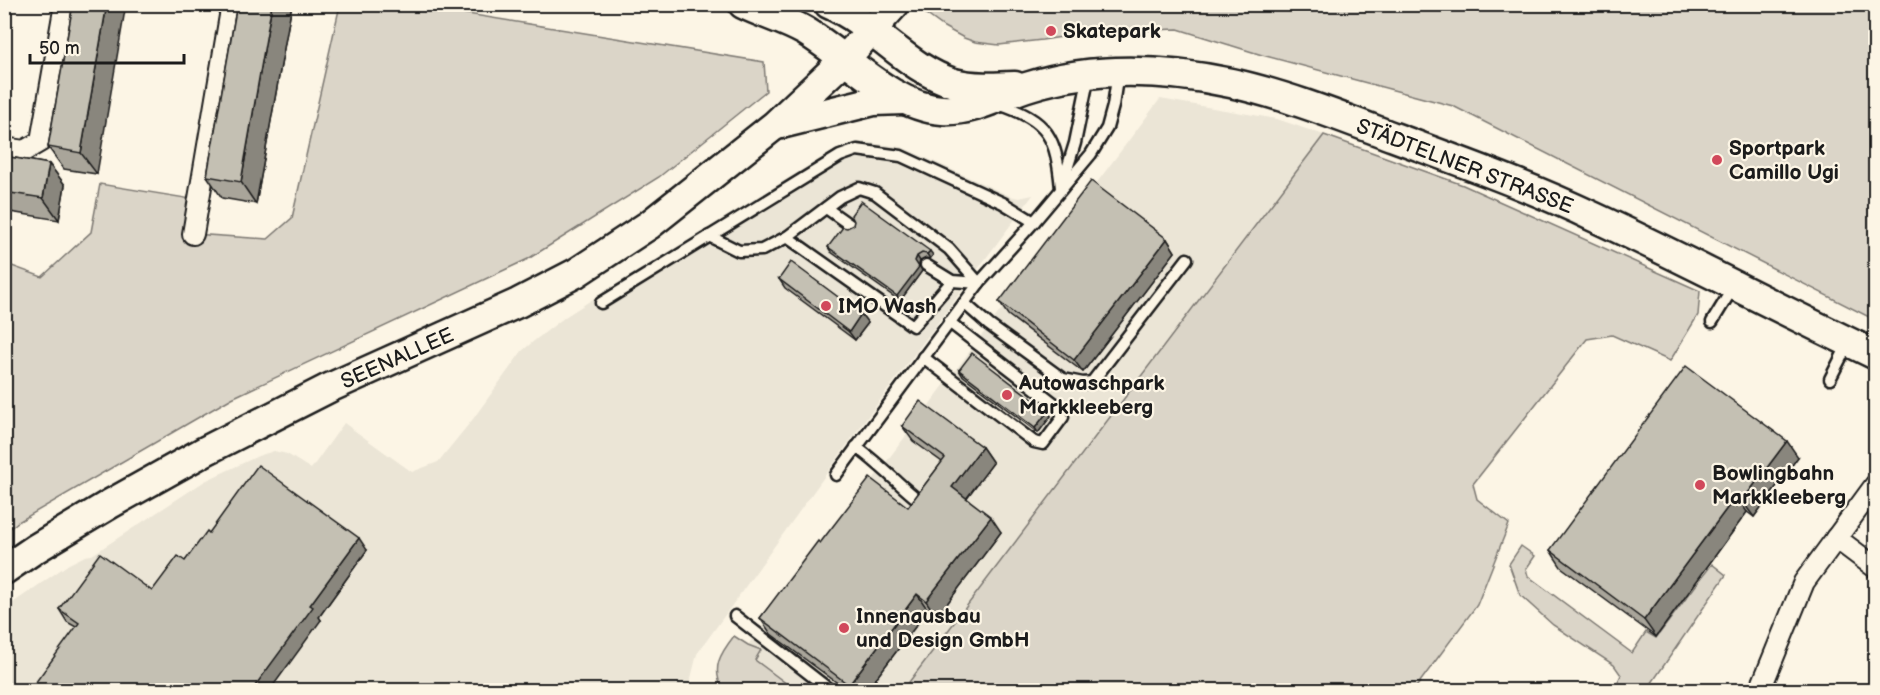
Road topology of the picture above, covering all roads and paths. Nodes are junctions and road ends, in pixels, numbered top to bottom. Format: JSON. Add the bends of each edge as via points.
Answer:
{"nodes":[{"id":1,"x":66,"y":4,"type":"edge"},
{"id":2,"x":232,"y":4,"type":"edge"},
{"id":3,"x":743,"y":4,"type":"edge"},
{"id":4,"x":829,"y":4,"type":"edge"},
{"id":5,"x":895,"y":4,"type":"edge"},
{"id":6,"x":872,"y":30,"type":"junction"},
{"id":7,"x":845,"y":59,"type":"junction"},
{"id":8,"x":1118,"y":72,"type":"junction"},
{"id":9,"x":1090,"y":74,"type":"junction"},
{"id":10,"x":1029,"y":86,"type":"junction"},
{"id":11,"x":903,"y":100,"type":"junction"},
{"id":12,"x":992,"y":102,"type":"junction"},
{"id":13,"x":775,"y":125,"type":"junction"},
{"id":14,"x":4,"y":148,"type":"edge"},
{"id":15,"x":1061,"y":189,"type":"junction"},
{"id":16,"x":826,"y":208,"type":"junction"},
{"id":17,"x":1034,"y":222,"type":"junction"},
{"id":18,"x":850,"y":225,"type":"edge"},
{"id":19,"x":193,"y":234,"type":"dead end"},
{"id":20,"x":709,"y":236,"type":"junction"},
{"id":21,"x":787,"y":237,"type":"junction"},
{"id":22,"x":1187,"y":259,"type":"dead end"},
{"id":23,"x":926,"y":265,"type":"dead end"},
{"id":24,"x":952,"y":281,"type":"junction"},
{"id":25,"x":979,"y":283,"type":"junction"},
{"id":26,"x":1735,"y":285,"type":"junction"},
{"id":27,"x":601,"y":303,"type":"dead end"},
{"id":28,"x":964,"y":303,"type":"junction"},
{"id":29,"x":949,"y":322,"type":"junction"},
{"id":30,"x":1712,"y":322,"type":"dead end"},
{"id":31,"x":1849,"y":342,"type":"junction"},
{"id":32,"x":1875,"y":355,"type":"edge"},
{"id":33,"x":923,"y":357,"type":"junction"},
{"id":34,"x":1830,"y":379,"type":"dead end"},
{"id":35,"x":856,"y":447,"type":"junction"},
{"id":36,"x":836,"y":475,"type":"dead end"},
{"id":37,"x":1875,"y":484,"type":"edge"},
{"id":38,"x":922,"y":503,"type":"edge"},
{"id":39,"x":1836,"y":538,"type":"junction"},
{"id":40,"x":1875,"y":568,"type":"edge"},
{"id":41,"x":4,"y":570,"type":"edge"},
{"id":42,"x":735,"y":616,"type":"dead end"},
{"id":43,"x":830,"y":690,"type":"edge"},
{"id":44,"x":1760,"y":690,"type":"edge"}],
"edges":[{"from":1,"to":14,"type":"street","via":[[41,141],[24,151]]},
{"from":2,"to":19,"type":"street"},
{"from":3,"to":7,"type":"street","name":"STÄDTELNER STRASSE","via":[[801,29]]},
{"from":4,"to":6,"type":"street","name":"STÄDTELNER STRASSE"},
{"from":5,"to":6,"type":"street","name":"SEENALLEE"},
{"from":6,"to":7,"type":"street","name":"SEENALLEE"},
{"from":6,"to":10,"type":"street","name":"STÄDTELNER STRASSE","via":[[919,66],[955,83]]},
{"from":7,"to":11,"type":"street","name":"STÄDTELNER STRASSE"},
{"from":7,"to":13,"type":"street","name":"SEENALLEE"},
{"from":8,"to":9,"type":"street","name":"STÄDTELNER STRASSE"},
{"from":8,"to":15,"type":"lane","via":[[1107,128]]},
{"from":8,"to":26,"type":"street","name":"STÄDTELNER STRASSE","via":[[1198,76],[1260,90],[1452,158],[1592,216]]},
{"from":9,"to":10,"type":"street","name":"STÄDTELNER STRASSE"},
{"from":9,"to":15,"type":"lane"},
{"from":10,"to":12,"type":"street","name":"STÄDTELNER STRASSE"},
{"from":11,"to":12,"type":"street","name":"STÄDTELNER STRASSE","via":[[940,110],[960,110]]},
{"from":11,"to":13,"type":"street","name":"SEENALLEE","via":[[874,101]]},
{"from":12,"to":15,"type":"lane","via":[[1028,115],[1042,126],[1058,157]]},
{"from":13,"to":41,"type":"street","name":"SEENALLEE","via":[[649,225],[576,273],[215,446],[110,504]]},
{"from":15,"to":17,"type":"lane"},
{"from":16,"to":18,"type":"lane"},
{"from":16,"to":21,"type":"lane"},
{"from":16,"to":25,"type":"lane","via":[[859,188],[874,193],[949,249]]},
{"from":17,"to":20,"type":"lane","via":[[1003,203],[901,156],[857,150],[840,156]]},
{"from":17,"to":25,"type":"lane"},
{"from":20,"to":21,"type":"lane","via":[[739,251],[762,250]]},
{"from":20,"to":27,"type":"lane"},
{"from":21,"to":24,"type":"lane","via":[[913,326]]},
{"from":22,"to":28,"type":"lane","via":[[1092,382],[1063,379]]},
{"from":23,"to":24,"type":"lane"},
{"from":24,"to":25,"type":"lane"},
{"from":25,"to":28,"type":"lane"},
{"from":26,"to":30,"type":"lane"},
{"from":26,"to":31,"type":"street","name":"STÄDTELNER STRASSE"},
{"from":28,"to":29,"type":"lane"},
{"from":29,"to":33,"type":"lane"},
{"from":29,"to":33,"type":"lane","via":[[1059,407],[1064,417],[1043,444],[1034,442]]},
{"from":31,"to":32,"type":"street","name":"STÄDTELNER STRASSE"},
{"from":31,"to":34,"type":"lane"},
{"from":33,"to":35,"type":"lane"},
{"from":35,"to":36,"type":"lane"},
{"from":35,"to":38,"type":"lane"},
{"from":37,"to":39,"type":"street"},
{"from":39,"to":40,"type":"street"},
{"from":39,"to":44,"type":"street","via":[[1804,582]]},
{"from":42,"to":43,"type":"lane"}]}
